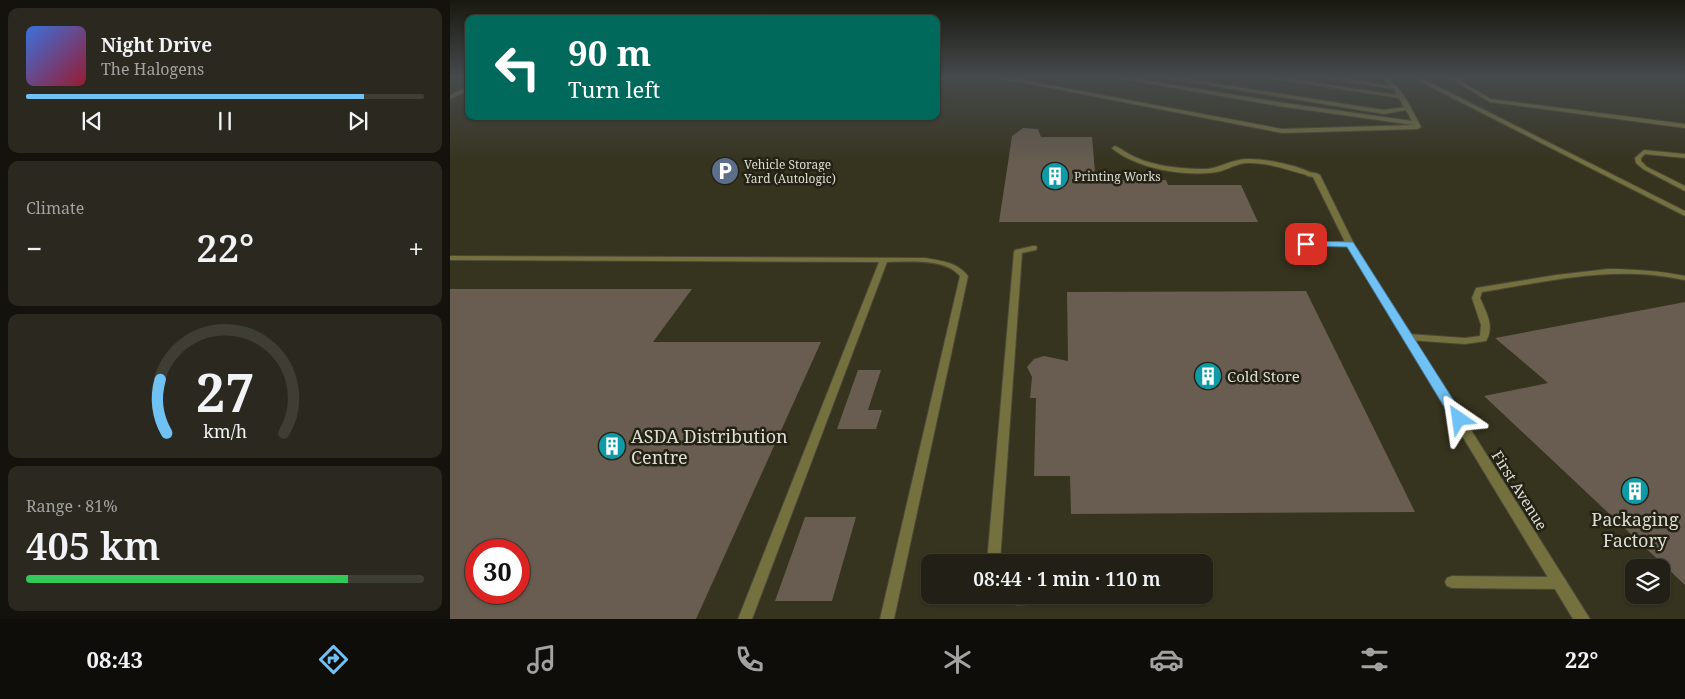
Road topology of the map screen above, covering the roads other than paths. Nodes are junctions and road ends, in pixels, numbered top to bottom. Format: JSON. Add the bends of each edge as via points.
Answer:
{"nodes":[{"id":1,"x":1149,"y":106,"type":"edge"},
{"id":2,"x":1292,"y":106,"type":"edge"},
{"id":3,"x":1345,"y":106,"type":"edge"},
{"id":4,"x":1471,"y":106,"type":"edge"},
{"id":5,"x":1534,"y":106,"type":"edge"},
{"id":6,"x":1407,"y":108,"type":"joint"},
{"id":7,"x":1415,"y":123,"type":"junction"},
{"id":8,"x":1685,"y":126,"type":"edge"},
{"id":9,"x":1116,"y":148,"type":"dead end"},
{"id":10,"x":1685,"y":156,"type":"edge"},
{"id":11,"x":1310,"y":174,"type":"joint"},
{"id":12,"x":1685,"y":189,"type":"edge"},
{"id":13,"x":1685,"y":214,"type":"edge"},
{"id":14,"x":1306,"y":244,"type":"dead end"},
{"id":15,"x":1350,"y":244,"type":"junction"},
{"id":16,"x":1033,"y":248,"type":"dead end"},
{"id":17,"x":450,"y":258,"type":"edge"},
{"id":18,"x":883,"y":261,"type":"junction"},
{"id":19,"x":1685,"y":278,"type":"edge"},
{"id":20,"x":1408,"y":337,"type":"junction"},
{"id":21,"x":995,"y":554,"type":"edge"},
{"id":22,"x":1452,"y":582,"type":"dead end"},
{"id":23,"x":1560,"y":583,"type":"junction"},
{"id":24,"x":745,"y":619,"type":"edge"},
{"id":25,"x":887,"y":619,"type":"edge"},
{"id":26,"x":1582,"y":619,"type":"edge"}],
"edges":[{"from":1,"to":7,"type":"lane","via":[[1282,131],[1418,127]]},
{"from":2,"to":7,"type":"lane"},
{"from":3,"to":6,"type":"lane","via":[[1384,112]]},
{"from":4,"to":13,"type":"street"},
{"from":5,"to":8,"type":"lane"},
{"from":6,"to":7,"type":"lane"},
{"from":9,"to":11,"type":"lane","via":[[1120,154],[1143,163],[1180,168],[1211,171],[1250,161]]},
{"from":10,"to":12,"type":"lane","via":[[1644,152],[1638,162]]},
{"from":11,"to":15,"type":"street","name":"First Avenue","via":[[1316,176]]},
{"from":14,"to":15,"type":"lane"},
{"from":15,"to":20,"type":"street","name":"First Avenue"},
{"from":16,"to":21,"type":"lane","via":[[1018,252]]},
{"from":17,"to":18,"type":"lane"},
{"from":18,"to":24,"type":"lane"},
{"from":18,"to":25,"type":"lane","via":[[945,263],[959,269],[964,276]]},
{"from":19,"to":20,"type":"lane","via":[[1594,272],[1479,290],[1476,298],[1487,326],[1486,336],[1482,339]]},
{"from":20,"to":23,"type":"street","name":"First Avenue"},
{"from":22,"to":23,"type":"lane"},
{"from":23,"to":26,"type":"street","name":"First Avenue"}]}
